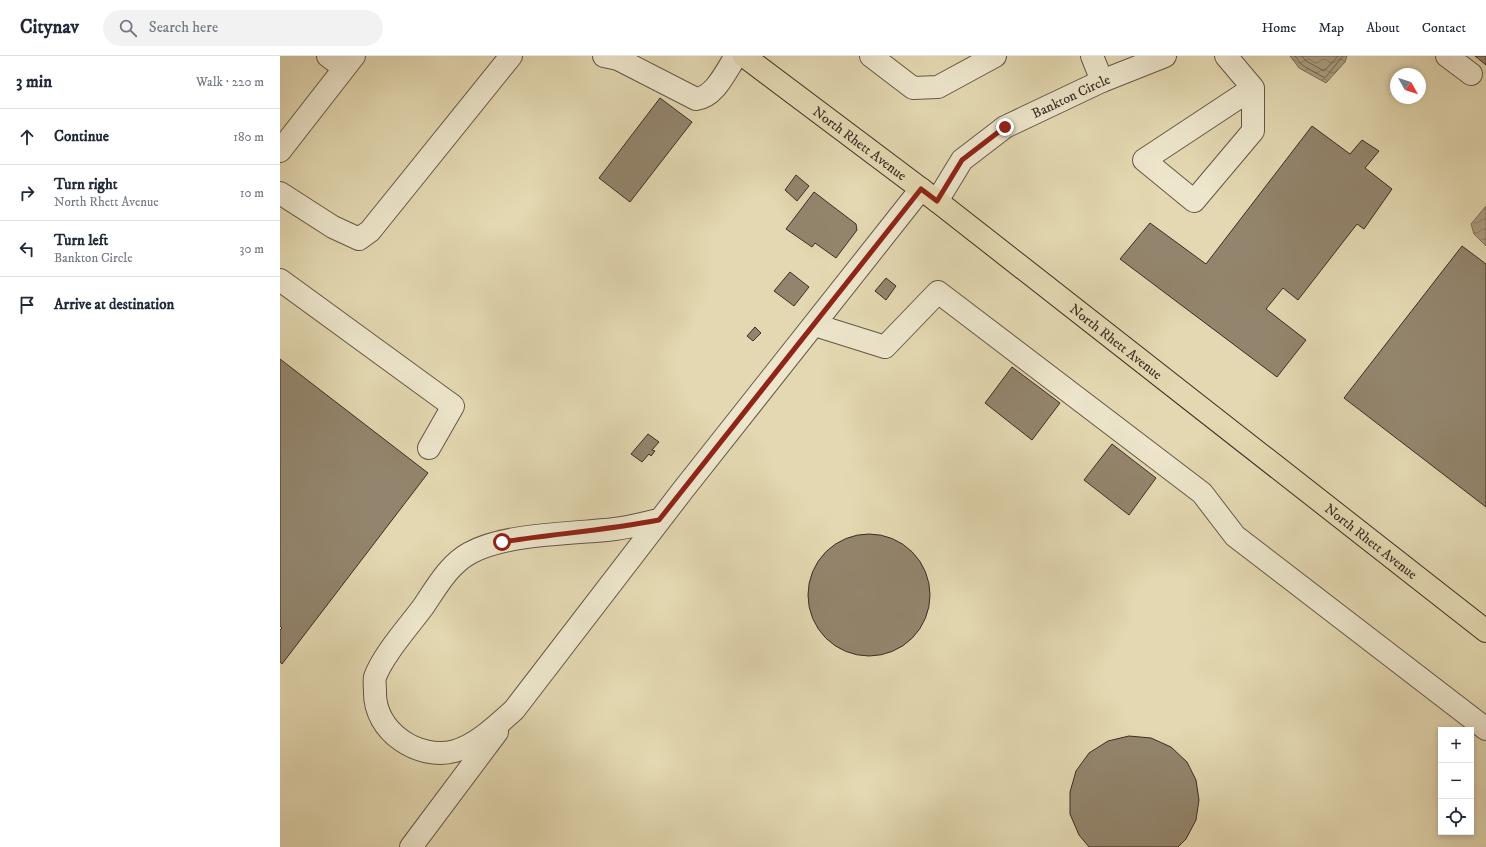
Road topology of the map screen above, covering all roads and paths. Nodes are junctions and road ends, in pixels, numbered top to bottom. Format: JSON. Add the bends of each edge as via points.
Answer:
{"nodes":[{"id":1,"x":511,"y":56,"type":"edge"},
{"id":2,"x":604,"y":56,"type":"edge"},
{"id":3,"x":736,"y":56,"type":"edge"},
{"id":4,"x":744,"y":56,"type":"edge"},
{"id":5,"x":872,"y":56,"type":"edge"},
{"id":6,"x":995,"y":56,"type":"edge"},
{"id":7,"x":1092,"y":56,"type":"edge"},
{"id":8,"x":1165,"y":56,"type":"edge"},
{"id":9,"x":1226,"y":56,"type":"edge"},
{"id":10,"x":1447,"y":56,"type":"edge"},
{"id":11,"x":342,"y":60,"type":"edge"},
{"id":12,"x":1471,"y":74,"type":"dead end"},
{"id":13,"x":1102,"y":81,"type":"junction"},
{"id":14,"x":1253,"y":88,"type":"junction"},
{"id":15,"x":280,"y":151,"type":"edge"},
{"id":16,"x":280,"y":193,"type":"edge"},
{"id":17,"x":929,"y":195,"type":"junction"},
{"id":18,"x":280,"y":280,"type":"edge"},
{"id":19,"x":815,"y":325,"type":"junction"},
{"id":20,"x":429,"y":448,"type":"dead end"},
{"id":21,"x":659,"y":520,"type":"junction"},
{"id":22,"x":1486,"y":631,"type":"edge"},
{"id":23,"x":514,"y":710,"type":"junction"},
{"id":24,"x":1486,"y":729,"type":"edge"},
{"id":25,"x":411,"y":847,"type":"edge"}],
"edges":[{"from":1,"to":16,"type":"street","via":[[370,231],[359,239],[333,227]]},
{"from":2,"to":3,"type":"street","via":[[618,59],[696,99],[703,98],[715,88]]},
{"from":4,"to":17,"type":"main road","name":"North Rhett Avenue"},
{"from":5,"to":6,"type":"street","via":[[913,88],[938,87]]},
{"from":7,"to":13,"type":"street"},
{"from":8,"to":13,"type":"street","name":"Bankton Circle"},
{"from":9,"to":14,"type":"street"},
{"from":10,"to":12,"type":"street"},
{"from":11,"to":15,"type":"street"},
{"from":13,"to":17,"type":"street","name":"Bankton Circle","via":[[1005,127],[962,160]]},
{"from":14,"to":14,"type":"street","via":[[1254,131],[1194,201],[1144,160]]},
{"from":17,"to":19,"type":"street","name":"Bankton Circle"},
{"from":17,"to":22,"type":"main road","name":"North Rhett Avenue"},
{"from":18,"to":20,"type":"street","via":[[453,406]]},
{"from":19,"to":21,"type":"street","name":"Bankton Circle"},
{"from":19,"to":24,"type":"street","via":[[885,347],[938,292],[1202,493],[1235,536]]},
{"from":21,"to":23,"type":"street","name":"Bankton Circle"},
{"from":21,"to":23,"type":"street","via":[[502,542],[470,552],[455,563],[389,652],[375,677],[375,699],[383,724],[401,742],[428,753],[455,751],[461,748],[486,735]]},
{"from":23,"to":25,"type":"street"}]}
